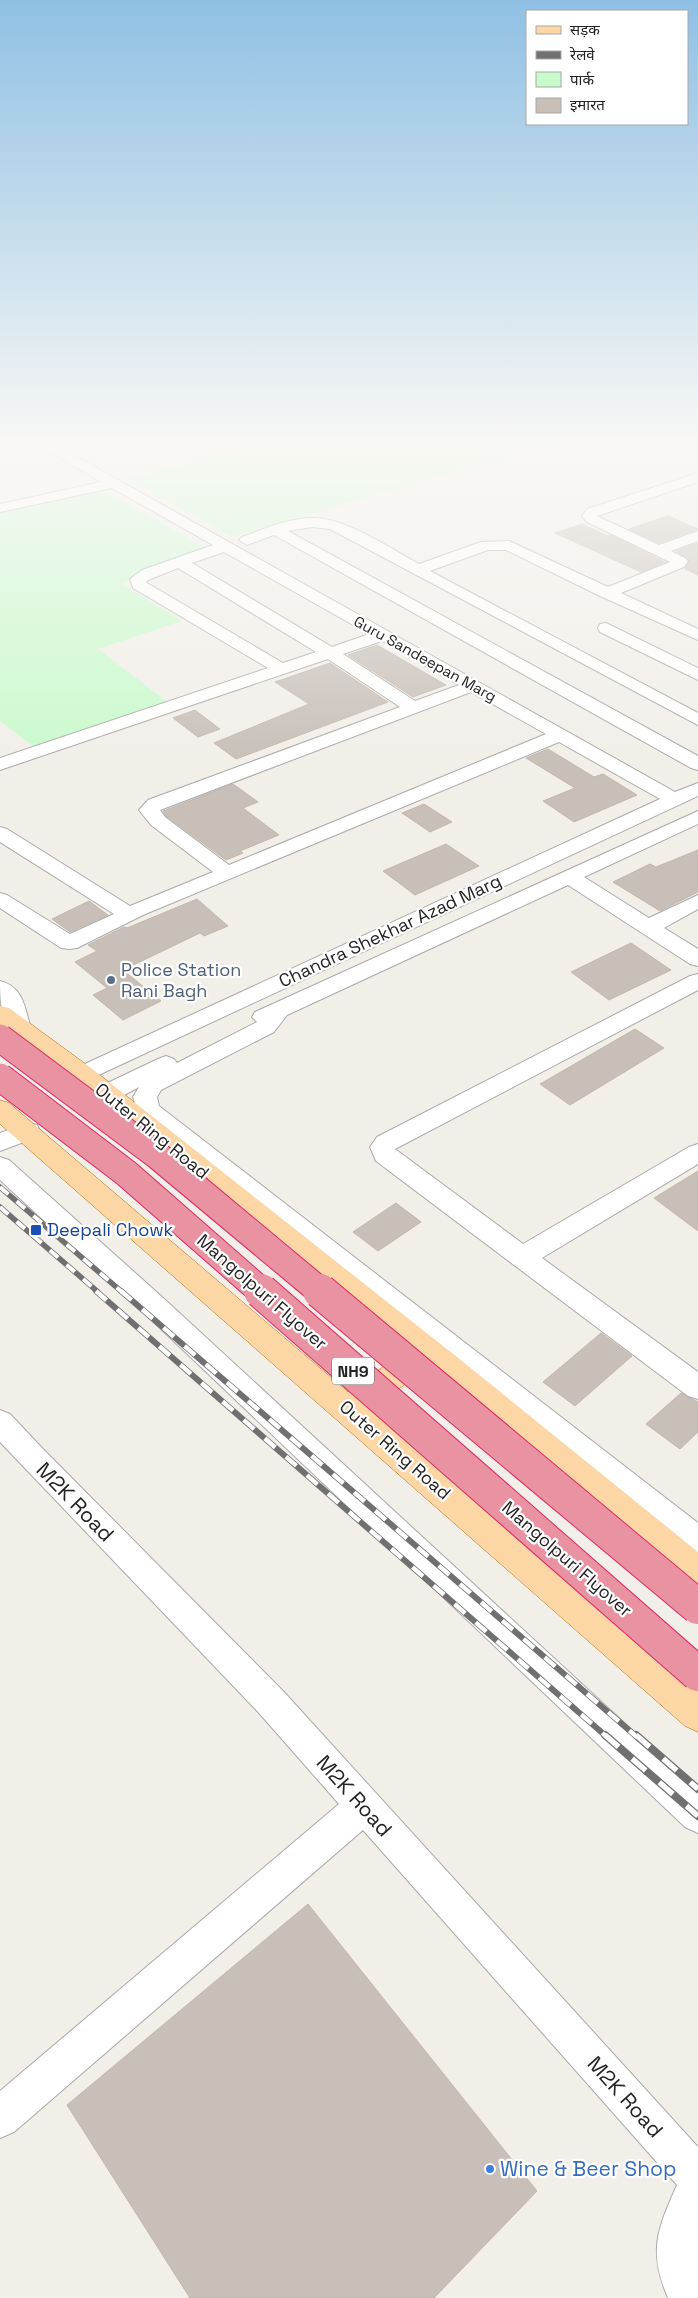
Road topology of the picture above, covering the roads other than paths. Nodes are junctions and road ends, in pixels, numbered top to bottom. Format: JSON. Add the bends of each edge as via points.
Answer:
{"nodes":[{"id":1,"x":211,"y":551,"type":"edge"},
{"id":2,"x":235,"y":551,"type":"edge"},
{"id":3,"x":314,"y":551,"type":"edge"},
{"id":4,"x":383,"y":551,"type":"edge"},
{"id":5,"x":469,"y":551,"type":"edge"},
{"id":6,"x":520,"y":551,"type":"edge"},
{"id":7,"x":661,"y":551,"type":"edge"},
{"id":8,"x":680,"y":561,"type":"junction"},
{"id":9,"x":179,"y":562,"type":"junction"},
{"id":10,"x":696,"y":568,"type":"dead end"},
{"id":11,"x":418,"y":570,"type":"junction"},
{"id":12,"x":606,"y":593,"type":"junction"},
{"id":13,"x":606,"y":628,"type":"dead end"},
{"id":14,"x":383,"y":635,"type":"junction"},
{"id":15,"x":698,"y":635,"type":"edge"},
{"id":16,"x":330,"y":653,"type":"junction"},
{"id":17,"x":283,"y":670,"type":"junction"},
{"id":18,"x":698,"y":675,"type":"edge"},
{"id":19,"x":472,"y":686,"type":"junction"},
{"id":20,"x":414,"y":708,"type":"junction"},
{"id":21,"x":698,"y":720,"type":"edge"},
{"id":22,"x":560,"y":735,"type":"junction"},
{"id":23,"x":0,"y":764,"type":"edge"},
{"id":24,"x":698,"y":764,"type":"edge"},
{"id":25,"x":698,"y":790,"type":"edge"},
{"id":26,"x":675,"y":800,"type":"junction"},
{"id":27,"x":698,"y":817,"type":"edge"},
{"id":28,"x":0,"y":833,"type":"edge"},
{"id":29,"x":227,"y":873,"type":"junction"},
{"id":30,"x":570,"y":877,"type":"junction"},
{"id":31,"x":0,"y":899,"type":"edge"},
{"id":32,"x":698,"y":901,"type":"edge"},
{"id":33,"x":129,"y":914,"type":"junction"},
{"id":34,"x":648,"y":927,"type":"junction"},
{"id":35,"x":698,"y":960,"type":"edge"},
{"id":36,"x":698,"y":981,"type":"edge"},
{"id":37,"x":0,"y":988,"type":"edge"},
{"id":38,"x":228,"y":1006,"type":"junction"},
{"id":39,"x":278,"y":1010,"type":"junction"},
{"id":40,"x":246,"y":1025,"type":"junction"},
{"id":41,"x":6,"y":1027,"type":"edge"},
{"id":42,"x":82,"y":1074,"type":"junction"},
{"id":43,"x":0,"y":1077,"type":"edge"},
{"id":44,"x":106,"y":1094,"type":"junction"},
{"id":45,"x":6,"y":1122,"type":"edge"},
{"id":46,"x":698,"y":1153,"type":"edge"},
{"id":47,"x":0,"y":1166,"type":"edge"},
{"id":48,"x":522,"y":1257,"type":"junction"},
{"id":49,"x":427,"y":1351,"type":"junction"},
{"id":50,"x":694,"y":1380,"type":"edge"},
{"id":51,"x":348,"y":1409,"type":"junction"},
{"id":52,"x":0,"y":1422,"type":"edge"},
{"id":53,"x":698,"y":1540,"type":"edge"},
{"id":54,"x":698,"y":1573,"type":"edge"},
{"id":55,"x":698,"y":1607,"type":"edge"},
{"id":56,"x":698,"y":1674,"type":"edge"},
{"id":57,"x":698,"y":1714,"type":"edge"},
{"id":58,"x":363,"y":1807,"type":"junction"},
{"id":59,"x":698,"y":1814,"type":"edge"},
{"id":60,"x":0,"y":2118,"type":"edge"},
{"id":61,"x":698,"y":2178,"type":"edge"},
{"id":62,"x":698,"y":2185,"type":"edge"},
{"id":63,"x":690,"y":2298,"type":"edge"}],
"edges":[{"from":1,"to":9,"type":"street"},
{"from":2,"to":14,"type":"street","name":"Guru Sandeepan Marg"},
{"from":3,"to":24,"type":"street"},
{"from":4,"to":11,"type":"street"},
{"from":5,"to":11,"type":"street"},
{"from":6,"to":12,"type":"street"},
{"from":7,"to":8,"type":"street"},
{"from":8,"to":10,"type":"street"},
{"from":8,"to":12,"type":"street"},
{"from":9,"to":16,"type":"street"},
{"from":9,"to":17,"type":"street","via":[[148,573],[138,579],[139,585]]},
{"from":11,"to":21,"type":"street"},
{"from":12,"to":15,"type":"street"},
{"from":13,"to":18,"type":"street"},
{"from":14,"to":16,"type":"street"},
{"from":14,"to":19,"type":"street","name":"Guru Sandeepan Marg"},
{"from":16,"to":17,"type":"street"},
{"from":16,"to":20,"type":"street"},
{"from":17,"to":23,"type":"street"},
{"from":19,"to":20,"type":"street"},
{"from":19,"to":22,"type":"street","name":"Guru Sandeepan Marg"},
{"from":20,"to":29,"type":"street","via":[[154,804],[149,810],[158,821]]},
{"from":22,"to":26,"type":"street","name":"Guru Sandeepan Marg"},
{"from":22,"to":29,"type":"street"},
{"from":25,"to":26,"type":"street","name":"Chandra Shekhar Azad Marg"},
{"from":26,"to":38,"type":"street","name":"Chandra Shekhar Azad Marg"},
{"from":27,"to":30,"type":"street","name":"Chandra Shekhar Azad Marg"},
{"from":28,"to":33,"type":"street"},
{"from":29,"to":33,"type":"street"},
{"from":30,"to":34,"type":"street"},
{"from":30,"to":39,"type":"street","name":"Chandra Shekhar Azad Marg"},
{"from":31,"to":33,"type":"street","via":[[69,944]]},
{"from":32,"to":34,"type":"street"},
{"from":34,"to":35,"type":"street"},
{"from":36,"to":48,"type":"street","via":[[382,1147],[385,1155]]},
{"from":37,"to":41,"type":"street","via":[[11,997]]},
{"from":38,"to":40,"type":"street"},
{"from":38,"to":42,"type":"street","name":"Chandra Shekhar Azad Marg"},
{"from":39,"to":40,"type":"street","name":"Chandra Shekhar Azad Marg"},
{"from":39,"to":53,"type":"street","via":[[266,1027],[152,1085],[144,1097],[148,1110]]},
{"from":40,"to":44,"type":"street","name":"Chandra Shekhar Azad Marg"},
{"from":41,"to":42,"type":"main road","name":"Outer Ring Road"},
{"from":41,"to":55,"type":"highway","name":"Mangolpuri Flyover","number":"NH9","bridge":true},
{"from":42,"to":44,"type":"main road","name":"Outer Ring Road"},
{"from":43,"to":56,"type":"highway","name":"Mangolpuri Flyover","number":"NH9","bridge":true,"via":[[126,1173]]},
{"from":44,"to":49,"type":"main road","name":"Outer Ring Road"},
{"from":45,"to":51,"type":"main road","name":"Outer Ring Road"},
{"from":46,"to":48,"type":"street"},
{"from":47,"to":59,"type":"street"},
{"from":48,"to":50,"type":"street"},
{"from":49,"to":51,"type":"main road"},
{"from":49,"to":54,"type":"main road","name":"Outer Ring Road"},
{"from":51,"to":57,"type":"main road","name":"Outer Ring Road"},
{"from":52,"to":58,"type":"street","name":"M2K Road","via":[[271,1702]]},
{"from":58,"to":60,"type":"street"},
{"from":58,"to":61,"type":"street","name":"M2K Road"},
{"from":62,"to":63,"type":"street","via":[[679,2234],[679,2262]]}]}
